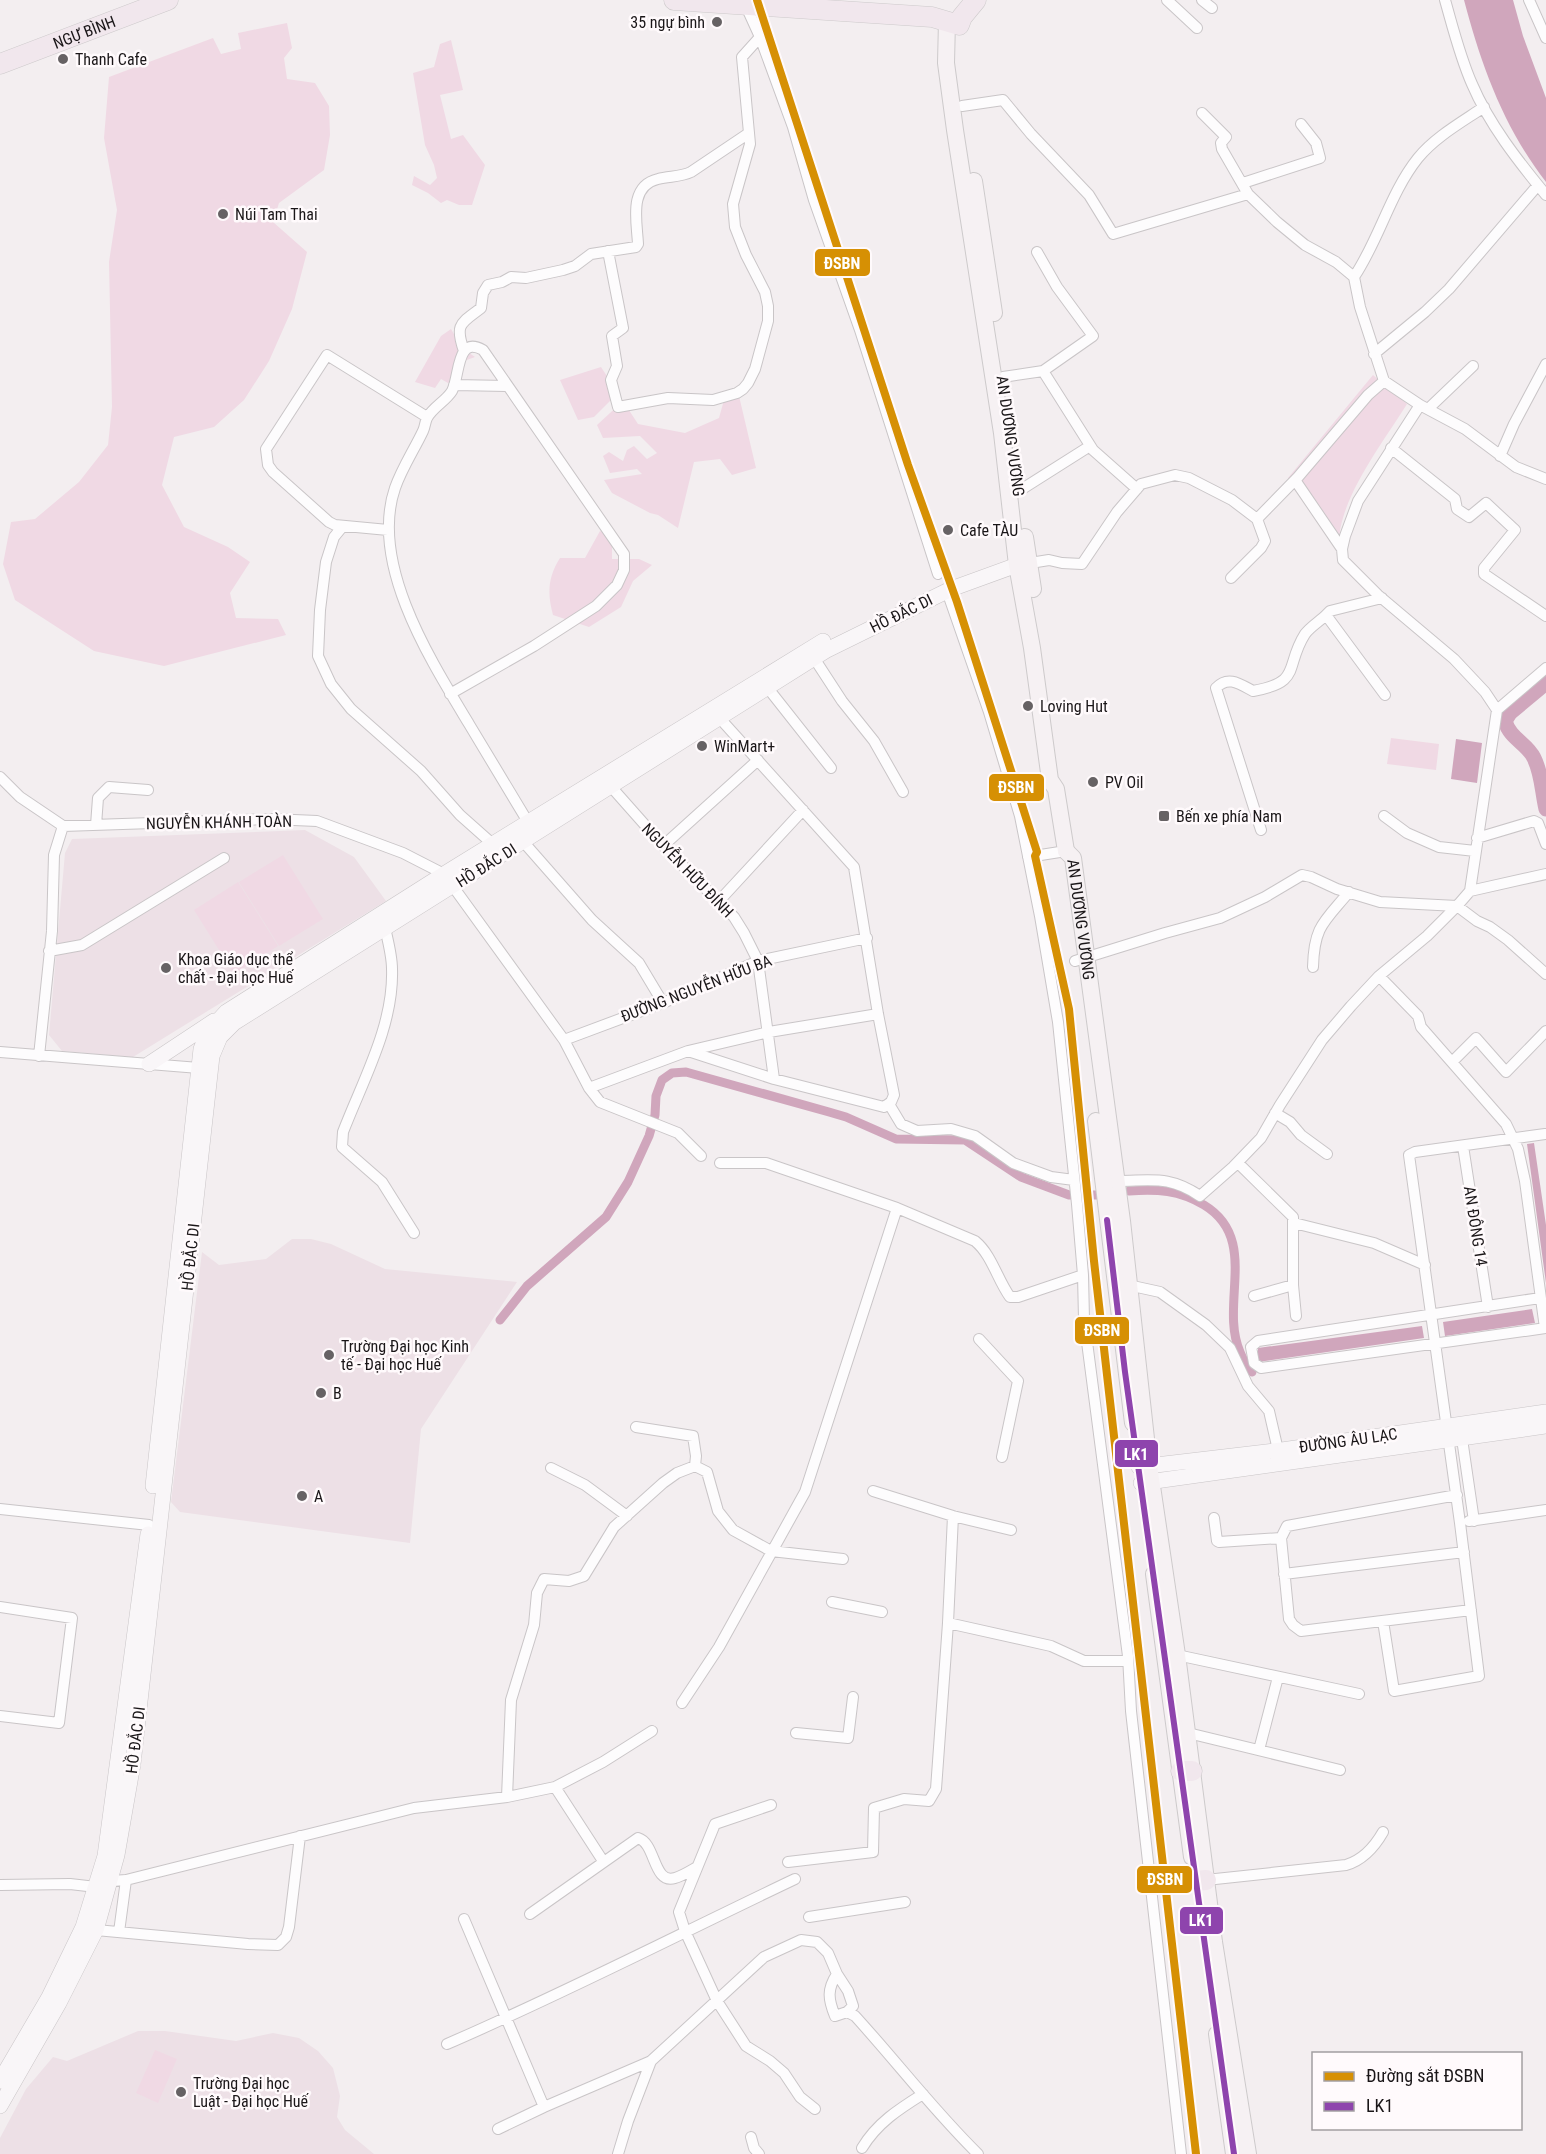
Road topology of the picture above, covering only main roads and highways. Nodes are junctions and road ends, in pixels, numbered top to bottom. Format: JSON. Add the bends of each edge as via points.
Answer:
{"nodes":[{"id":1,"x":674,"y":0,"type":"edge"},
{"id":2,"x":961,"y":0,"type":"edge"},
{"id":3,"x":976,"y":0,"type":"edge"},
{"id":4,"x":156,"y":2,"type":"edge"},
{"id":5,"x":756,"y":3,"type":"edge"},
{"id":6,"x":953,"y":23,"type":"junction"},
{"id":7,"x":0,"y":64,"type":"edge"},
{"id":8,"x":991,"y":333,"type":"junction"},
{"id":9,"x":1023,"y":564,"type":"junction"},
{"id":10,"x":1102,"y":1127,"type":"junction"},
{"id":11,"x":1145,"y":1474,"type":"junction"},
{"id":12,"x":1171,"y":1656,"type":"junction"},
{"id":13,"x":1186,"y":1771,"type":"junction"},
{"id":14,"x":1201,"y":1881,"type":"junction"},
{"id":15,"x":1234,"y":2154,"type":"edge"},
{"id":16,"x":1248,"y":2154,"type":"edge"}],
"edges":[{"from":1,"to":5,"type":"highway"},
{"from":2,"to":6,"type":"highway"},
{"from":3,"to":6,"type":"highway"},
{"from":4,"to":7,"type":"highway","name":"NGỰ BÌNH"},
{"from":5,"to":6,"type":"highway","via":[[932,17]]},
{"from":6,"to":8,"type":"main road","name":"AN DƯƠNG VƯƠNG"},
{"from":6,"to":8,"type":"main road","name":"AN DƯƠNG VƯƠNG","via":[[946,63]]},
{"from":8,"to":9,"type":"main road","name":"AN DƯƠNG VƯƠNG"},
{"from":8,"to":9,"type":"main road","name":"AN DƯƠNG VƯƠNG","via":[[1003,377]]},
{"from":9,"to":10,"type":"main road","name":"AN DƯƠNG VƯƠNG","via":[[1055,736],[1060,779],[1056,789],[1066,851],[1073,858],[1080,959]]},
{"from":10,"to":11,"type":"main road","name":"AN DƯƠNG VƯƠNG","via":[[1125,1372]]},
{"from":10,"to":11,"type":"main road","name":"AN DƯƠNG VƯƠNG","via":[[1117,1181]]},
{"from":11,"to":12,"type":"main road","name":"AN DƯƠNG VƯƠNG"},
{"from":12,"to":13,"type":"main road"},
{"from":12,"to":13,"type":"main road","via":[[1188,1733]]},
{"from":13,"to":14,"type":"main road"},
{"from":14,"to":15,"type":"main road"},
{"from":14,"to":16,"type":"main road"}]}
